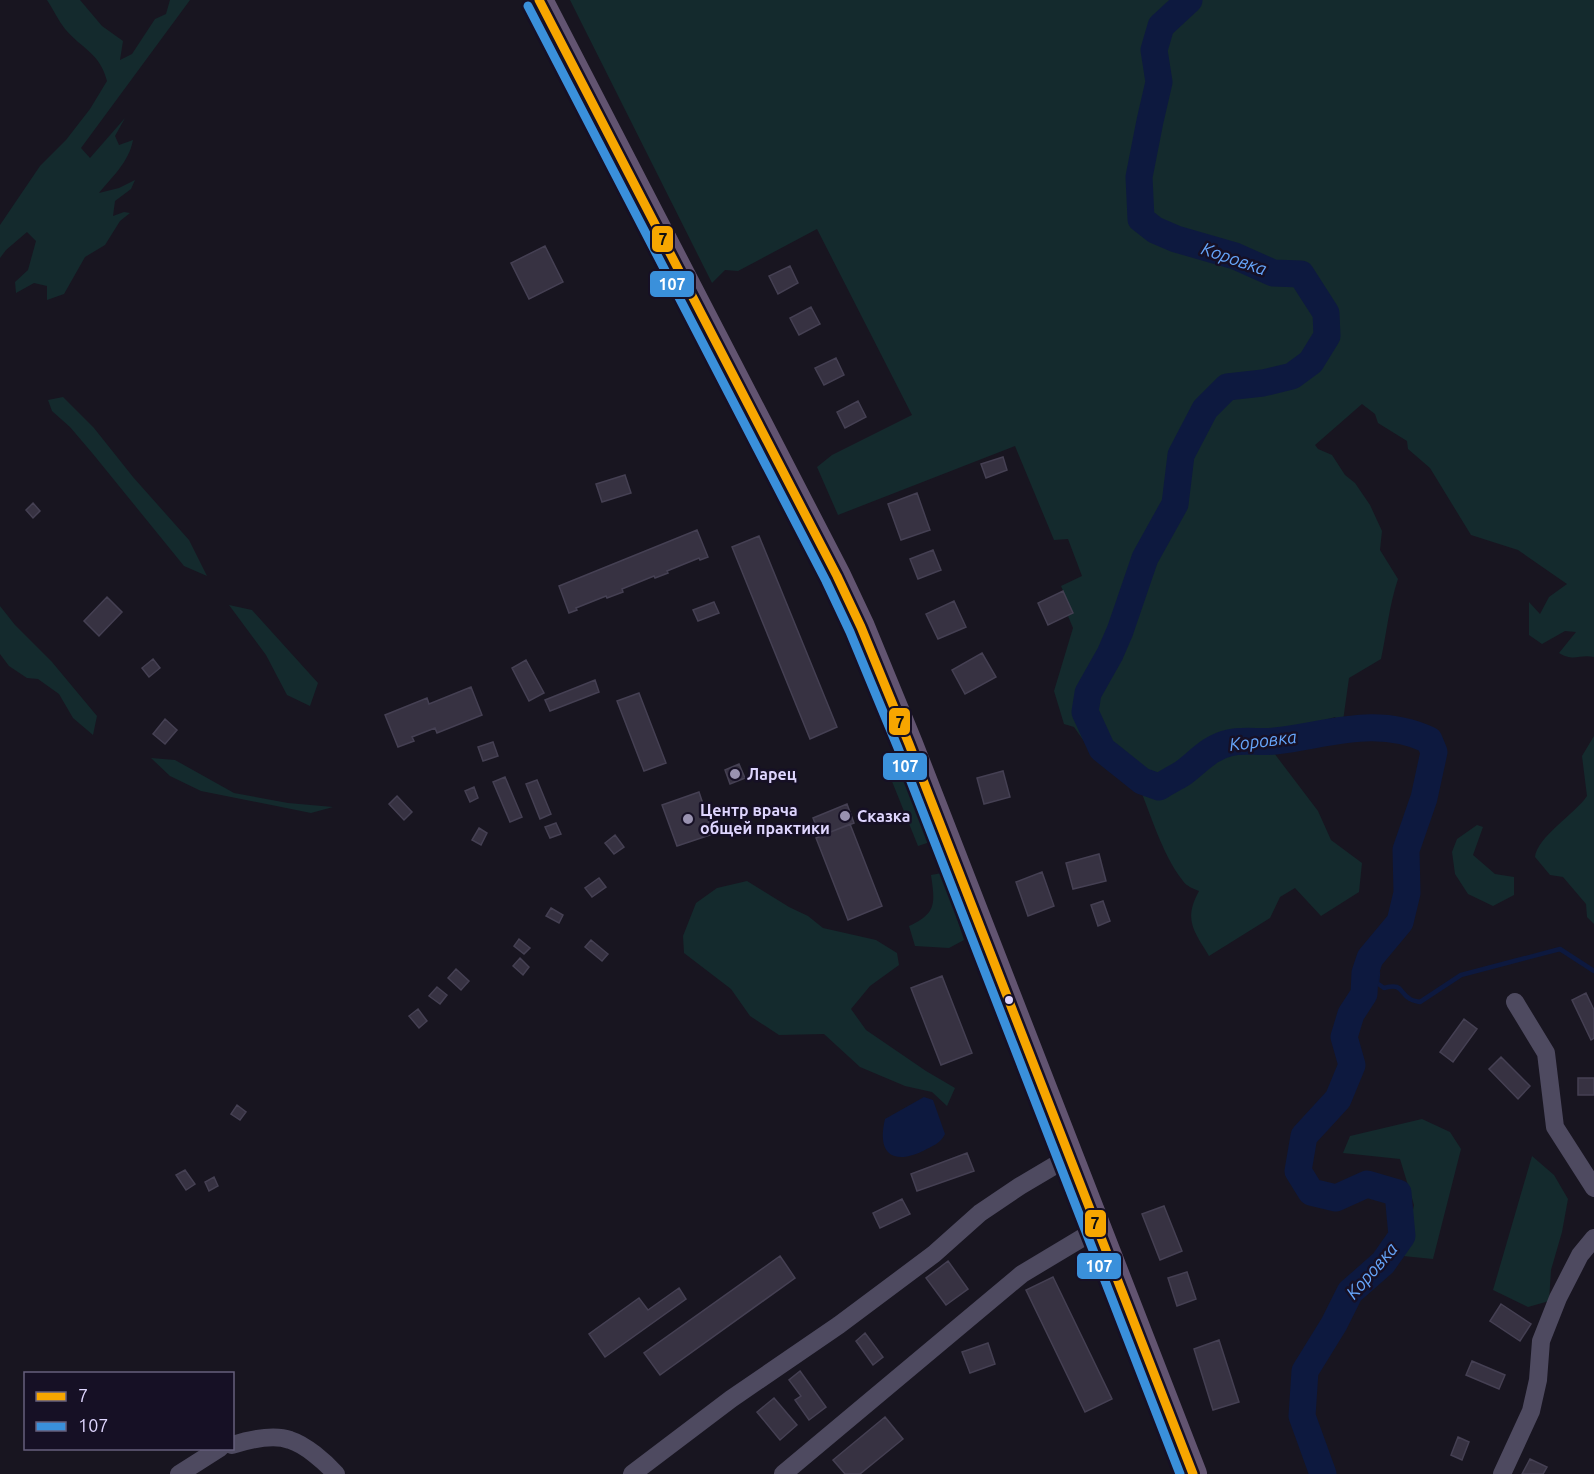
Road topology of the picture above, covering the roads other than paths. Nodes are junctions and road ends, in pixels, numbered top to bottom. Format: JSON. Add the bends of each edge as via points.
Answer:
{"nodes":[{"id":1,"x":539,"y":0,"type":"edge"},
{"id":2,"x":1515,"y":1002,"type":"dead end"},
{"id":3,"x":1069,"y":1157,"type":"junction"},
{"id":4,"x":1594,"y":1188,"type":"edge"},
{"id":5,"x":1097,"y":1228,"type":"junction"},
{"id":6,"x":1594,"y":1238,"type":"edge"},
{"id":7,"x":234,"y":1443,"type":"edge"},
{"id":8,"x":218,"y":1450,"type":"edge"},
{"id":9,"x":179,"y":1474,"type":"edge"},
{"id":10,"x":336,"y":1474,"type":"edge"},
{"id":11,"x":632,"y":1474,"type":"edge"},
{"id":12,"x":783,"y":1474,"type":"edge"},
{"id":13,"x":1193,"y":1474,"type":"edge"},
{"id":14,"x":1502,"y":1474,"type":"edge"}],
"edges":[{"from":1,"to":3,"type":"main road","via":[[861,627]]},
{"from":2,"to":4,"type":"street","via":[[1546,1053],[1555,1127]]},
{"from":3,"to":5,"type":"main road"},
{"from":3,"to":11,"type":"street","via":[[980,1213],[868,1304]]},
{"from":5,"to":12,"type":"street","via":[[1022,1274]]},
{"from":5,"to":13,"type":"main road"},
{"from":6,"to":14,"type":"street","via":[[1580,1255],[1541,1341],[1531,1411]]},
{"from":7,"to":10,"type":"street","via":[[253,1438],[289,1439],[324,1461]]},
{"from":8,"to":9,"type":"street"}]}
